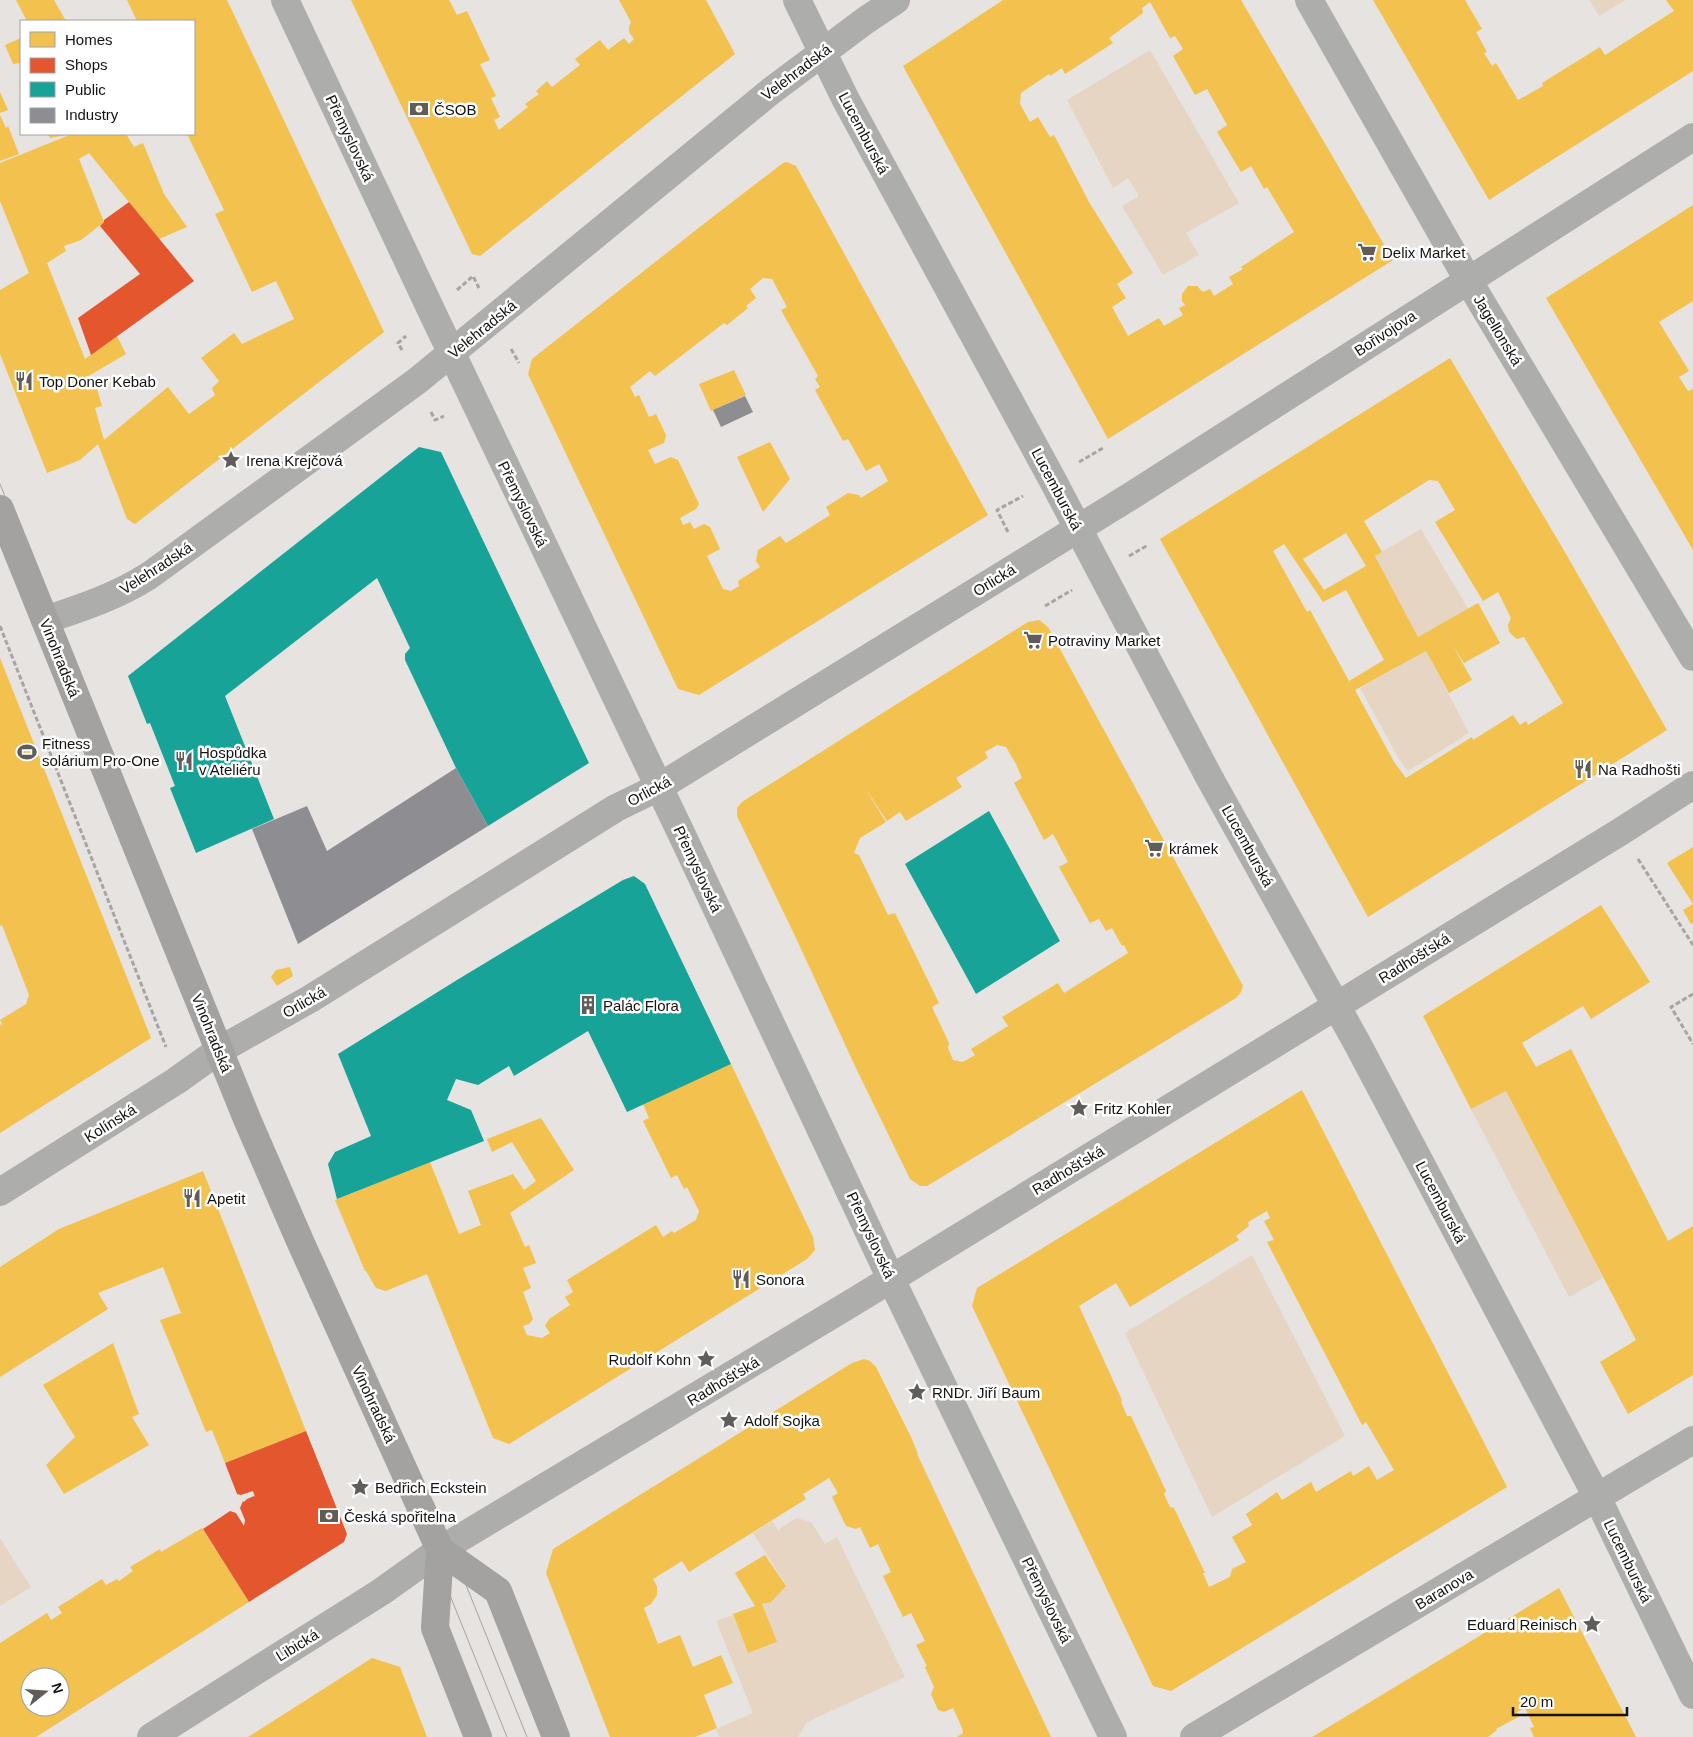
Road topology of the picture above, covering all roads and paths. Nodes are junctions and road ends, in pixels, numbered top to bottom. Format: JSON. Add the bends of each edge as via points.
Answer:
{"nodes":[{"id":1,"x":285,"y":0,"type":"edge"},
{"id":2,"x":798,"y":0,"type":"edge"},
{"id":3,"x":896,"y":0,"type":"edge"},
{"id":4,"x":1309,"y":0,"type":"edge"},
{"id":5,"x":822,"y":52,"type":"junction"},
{"id":6,"x":1693,"y":137,"type":"edge"},
{"id":7,"x":1468,"y":280,"type":"junction"},
{"id":8,"x":452,"y":354,"type":"junction"},
{"id":9,"x":1103,"y":448,"type":"dead end"},
{"id":10,"x":1072,"y":466,"type":"dead end"},
{"id":11,"x":1025,"y":495,"type":"dead end"},
{"id":12,"x":0,"y":509,"type":"edge"},
{"id":13,"x":1078,"y":528,"type":"junction"},
{"id":14,"x":1010,"y":535,"type":"dead end"},
{"id":15,"x":1148,"y":545,"type":"dead end"},
{"id":16,"x":1124,"y":559,"type":"dead end"},
{"id":17,"x":1072,"y":590,"type":"dead end"},
{"id":18,"x":1045,"y":606,"type":"dead end"},
{"id":19,"x":44,"y":620,"type":"junction"},
{"id":20,"x":0,"y":626,"type":"edge"},
{"id":21,"x":1693,"y":658,"type":"edge"},
{"id":22,"x":1693,"y":785,"type":"edge"},
{"id":23,"x":659,"y":787,"type":"junction"},
{"id":24,"x":1620,"y":832,"type":"junction"},
{"id":25,"x":1693,"y":945,"type":"edge"},
{"id":26,"x":1693,"y":994,"type":"edge"},
{"id":27,"x":1337,"y":1005,"type":"junction"},
{"id":28,"x":1693,"y":1044,"type":"edge"},
{"id":29,"x":166,"y":1049,"type":"dead end"},
{"id":30,"x":218,"y":1050,"type":"junction"},
{"id":31,"x":0,"y":1192,"type":"edge"},
{"id":32,"x":891,"y":1279,"type":"junction"},
{"id":33,"x":1693,"y":1440,"type":"edge"},
{"id":34,"x":1597,"y":1498,"type":"junction"},
{"id":35,"x":440,"y":1550,"type":"junction"},
{"id":36,"x":1693,"y":1695,"type":"edge"},
{"id":37,"x":151,"y":1737,"type":"edge"},
{"id":38,"x":478,"y":1737,"type":"edge"},
{"id":39,"x":556,"y":1737,"type":"edge"},
{"id":40,"x":1113,"y":1737,"type":"edge"},
{"id":41,"x":1194,"y":1737,"type":"edge"}],
"edges":[{"from":1,"to":8,"type":"street","name":"Přemyslovská"},
{"from":2,"to":5,"type":"street","name":"Lucemburská"},
{"from":3,"to":5,"type":"street","name":"Velehradská"},
{"from":4,"to":7,"type":"street","name":"Jagellonská"},
{"from":5,"to":8,"type":"street","name":"Velehradská","via":[[771,90]]},
{"from":5,"to":13,"type":"street","name":"Lucemburská"},
{"from":6,"to":7,"type":"street","name":"Bořivojova"},
{"from":7,"to":13,"type":"street","name":"Bořivojova"},
{"from":7,"to":21,"type":"street","name":"Jagellonská"},
{"from":8,"to":19,"type":"street","name":"Velehradská","via":[[150,575],[128,589]]},
{"from":8,"to":23,"type":"street","name":"Přemyslovská"},
{"from":9,"to":10,"type":"path"},
{"from":11,"to":14,"type":"path","via":[[998,510]]},
{"from":12,"to":19,"type":"main road","name":"Vinohradská"},
{"from":13,"to":23,"type":"street","name":"Orlická"},
{"from":13,"to":27,"type":"street","name":"Lucemburská","via":[[1209,777]]},
{"from":15,"to":16,"type":"path"},
{"from":17,"to":18,"type":"path"},
{"from":19,"to":30,"type":"main road","name":"Vinohradská"},
{"from":20,"to":29,"type":"path"},
{"from":22,"to":24,"type":"street","name":"Radhošťská"},
{"from":23,"to":30,"type":"street","name":"Orlická","via":[[616,808],[310,999]]},
{"from":23,"to":32,"type":"street","name":"Přemyslovská"},
{"from":24,"to":25,"type":"path"},
{"from":24,"to":27,"type":"street","name":"Radhošťská"},
{"from":26,"to":28,"type":"path","via":[[1671,1007]]},
{"from":27,"to":32,"type":"street","name":"Radhošťská"},
{"from":27,"to":34,"type":"street","name":"Lucemburská"},
{"from":30,"to":31,"type":"street","name":"Kolínská","via":[[176,1081]]},
{"from":30,"to":35,"type":"main road","name":"Vinohradská","via":[[300,1241]]},
{"from":32,"to":35,"type":"street","name":"Radhošťská"},
{"from":32,"to":40,"type":"street","name":"Přemyslovská"},
{"from":33,"to":34,"type":"street","name":"Baranova"},
{"from":34,"to":36,"type":"street","name":"Lucemburská"},
{"from":34,"to":41,"type":"street","name":"Baranova"},
{"from":35,"to":37,"type":"street","name":"Libická","via":[[381,1592]]},
{"from":35,"to":38,"type":"main road","name":"Vinohradská","via":[[435,1628]]},
{"from":35,"to":39,"type":"main road","via":[[498,1591]]}]}
